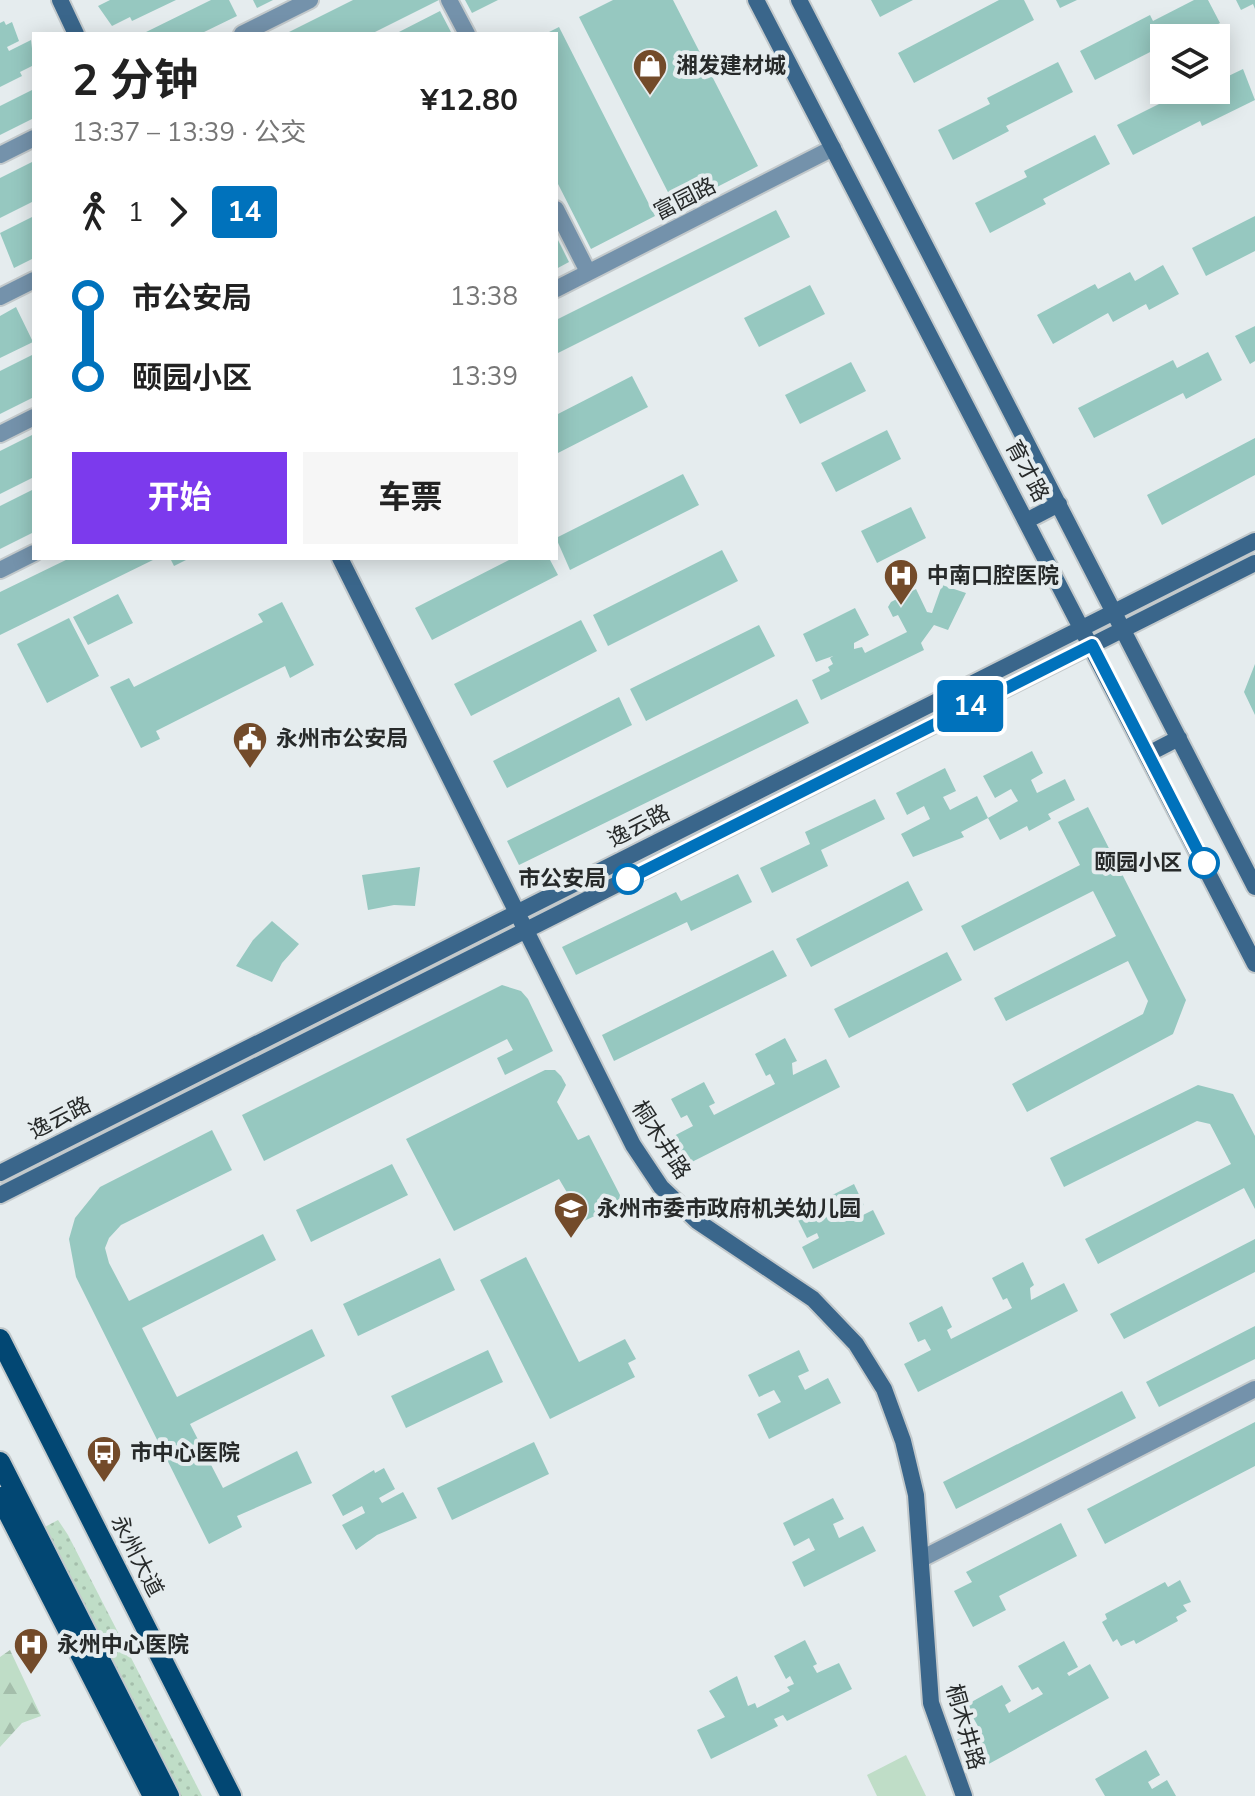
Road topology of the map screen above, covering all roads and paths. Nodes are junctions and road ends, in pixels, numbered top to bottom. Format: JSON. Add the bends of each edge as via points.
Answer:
{"nodes":[{"id":1,"x":60,"y":0,"type":"edge"},
{"id":2,"x":310,"y":0,"type":"edge"},
{"id":3,"x":449,"y":0,"type":"edge"},
{"id":4,"x":756,"y":0,"type":"edge"},
{"id":5,"x":799,"y":0,"type":"edge"},
{"id":6,"x":75,"y":32,"type":"edge"},
{"id":7,"x":246,"y":32,"type":"edge"},
{"id":8,"x":466,"y":32,"type":"edge"},
{"id":9,"x":32,"y":139,"type":"edge"},
{"id":10,"x":833,"y":148,"type":"junction"},
{"id":11,"x":0,"y":155,"type":"edge"},
{"id":12,"x":558,"y":213,"type":"edge"},
{"id":13,"x":588,"y":272,"type":"junction"},
{"id":14,"x":32,"y":281,"type":"edge"},
{"id":15,"x":558,"y":288,"type":"edge"},
{"id":16,"x":0,"y":297,"type":"edge"},
{"id":17,"x":32,"y":418,"type":"edge"},
{"id":18,"x":0,"y":434,"type":"edge"},
{"id":19,"x":1059,"y":504,"type":"junction"},
{"id":20,"x":1028,"y":520,"type":"junction"},
{"id":21,"x":1255,"y":541,"type":"edge"},
{"id":22,"x":32,"y":554,"type":"edge"},
{"id":23,"x":341,"y":560,"type":"edge"},
{"id":24,"x":1255,"y":563,"type":"edge"},
{"id":25,"x":0,"y":570,"type":"edge"},
{"id":26,"x":1115,"y":611,"type":"junction"},
{"id":27,"x":1083,"y":627,"type":"junction"},
{"id":28,"x":1124,"y":629,"type":"junction"},
{"id":29,"x":1092,"y":645,"type":"junction"},
{"id":30,"x":1179,"y":738,"type":"junction"},
{"id":31,"x":1148,"y":754,"type":"junction"},
{"id":32,"x":1255,"y":887,"type":"edge"},
{"id":33,"x":516,"y":913,"type":"junction"},
{"id":34,"x":525,"y":931,"type":"junction"},
{"id":35,"x":1255,"y":964,"type":"edge"},
{"id":36,"x":0,"y":1173,"type":"edge"},
{"id":37,"x":0,"y":1195,"type":"edge"},
{"id":38,"x":0,"y":1339,"type":"edge"},
{"id":39,"x":1255,"y":1389,"type":"edge"},
{"id":40,"x":0,"y":1462,"type":"edge"},
{"id":41,"x":0,"y":1497,"type":"edge"},
{"id":42,"x":923,"y":1558,"type":"junction"},
{"id":43,"x":153,"y":1796,"type":"edge"},
{"id":44,"x":169,"y":1796,"type":"edge"},
{"id":45,"x":231,"y":1796,"type":"edge"},
{"id":46,"x":964,"y":1796,"type":"edge"}],
"edges":[{"from":1,"to":6,"type":"street"},
{"from":2,"to":7,"type":"street"},
{"from":3,"to":8,"type":"street"},
{"from":4,"to":10,"type":"street","name":"育才路"},
{"from":5,"to":19,"type":"street","name":"育才路"},
{"from":9,"to":11,"type":"street"},
{"from":10,"to":13,"type":"street","name":"富园路"},
{"from":10,"to":20,"type":"street","name":"育才路"},
{"from":12,"to":13,"type":"street"},
{"from":13,"to":15,"type":"street","name":"富园路"},
{"from":14,"to":16,"type":"street"},
{"from":17,"to":18,"type":"street"},
{"from":19,"to":20,"type":"street"},
{"from":19,"to":26,"type":"street","name":"育才路"},
{"from":20,"to":27,"type":"street","name":"育才路"},
{"from":21,"to":26,"type":"street","name":"逸云路"},
{"from":22,"to":25,"type":"street"},
{"from":23,"to":33,"type":"street","name":"桐木井路"},
{"from":24,"to":28,"type":"street","name":"逸云路"},
{"from":26,"to":27,"type":"street","name":"逸云路"},
{"from":26,"to":28,"type":"street","name":"育才路"},
{"from":27,"to":29,"type":"street","name":"育才路"},
{"from":27,"to":33,"type":"street","name":"逸云路"},
{"from":28,"to":29,"type":"street","name":"逸云路"},
{"from":28,"to":30,"type":"street","name":"育才路"},
{"from":29,"to":31,"type":"street","name":"育才路"},
{"from":29,"to":34,"type":"street","name":"逸云路"},
{"from":30,"to":31,"type":"street"},
{"from":30,"to":32,"type":"street","name":"育才路"},
{"from":31,"to":35,"type":"street","name":"育才路"},
{"from":33,"to":34,"type":"street","name":"桐木井路"},
{"from":33,"to":36,"type":"street","name":"逸云路"},
{"from":34,"to":37,"type":"street","name":"逸云路"},
{"from":34,"to":42,"type":"street","name":"桐木井路","via":[[633,1145],[661,1187],[697,1221],[813,1299],[856,1344],[884,1389],[903,1441]]},
{"from":38,"to":45,"type":"main road","name":"永州大道"},
{"from":39,"to":42,"type":"street"},
{"from":40,"to":44,"type":"main road"},
{"from":41,"to":43,"type":"main road"},
{"from":42,"to":46,"type":"street","name":"桐木井路","via":[[931,1703]]}]}
